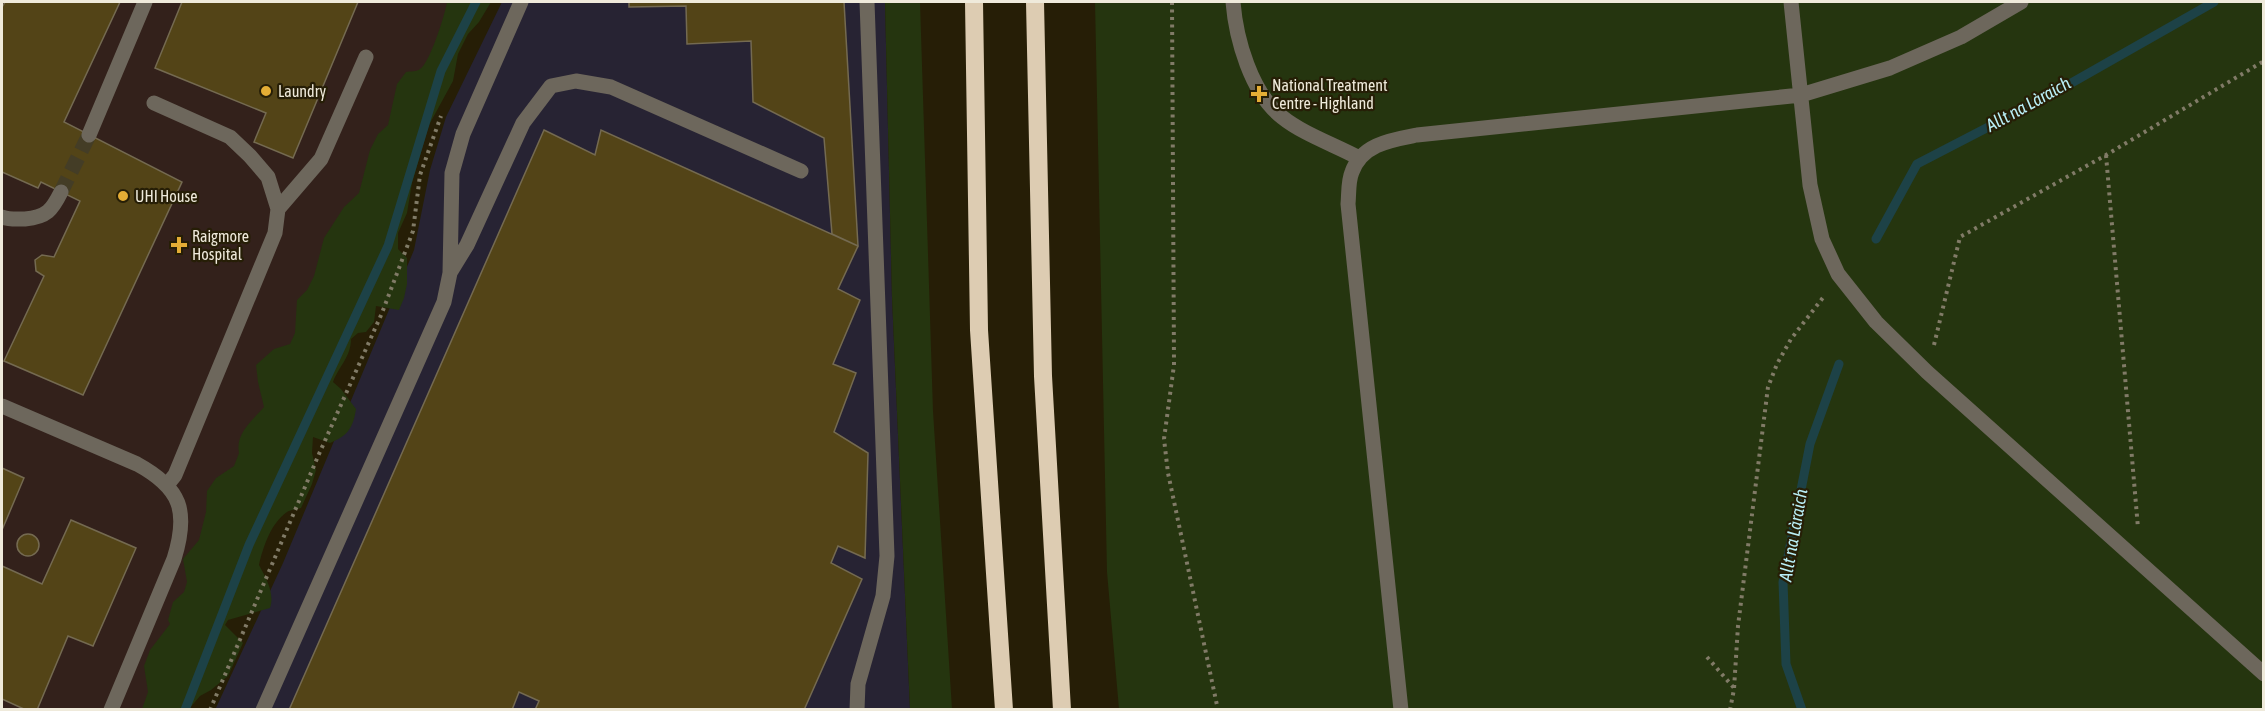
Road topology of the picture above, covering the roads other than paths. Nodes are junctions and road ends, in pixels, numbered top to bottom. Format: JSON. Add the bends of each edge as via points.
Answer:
{"nodes":[{"id":1,"x":145,"y":2,"type":"edge"},
{"id":2,"x":521,"y":2,"type":"edge"},
{"id":3,"x":867,"y":2,"type":"edge"},
{"id":4,"x":974,"y":2,"type":"edge"},
{"id":5,"x":1035,"y":2,"type":"edge"},
{"id":6,"x":1233,"y":2,"type":"edge"},
{"id":7,"x":1791,"y":2,"type":"edge"},
{"id":8,"x":2020,"y":2,"type":"edge"},
{"id":9,"x":366,"y":57,"type":"dead end"},
{"id":10,"x":1801,"y":95,"type":"junction"},
{"id":11,"x":154,"y":103,"type":"dead end"},
{"id":12,"x":89,"y":135,"type":"tunnel mouth"},
{"id":13,"x":1359,"y":158,"type":"junction"},
{"id":14,"x":801,"y":171,"type":"dead end"},
{"id":15,"x":61,"y":192,"type":"tunnel mouth"},
{"id":16,"x":278,"y":209,"type":"junction"},
{"id":17,"x":2,"y":217,"type":"edge"},
{"id":18,"x":450,"y":273,"type":"junction"},
{"id":19,"x":2,"y":406,"type":"edge"},
{"id":20,"x":167,"y":485,"type":"junction"},
{"id":21,"x":2264,"y":674,"type":"edge"},
{"id":22,"x":111,"y":710,"type":"edge"},
{"id":23,"x":263,"y":710,"type":"edge"},
{"id":24,"x":857,"y":710,"type":"edge"},
{"id":25,"x":1004,"y":710,"type":"edge"},
{"id":26,"x":1062,"y":710,"type":"edge"},
{"id":27,"x":1401,"y":710,"type":"edge"}],
"edges":[{"from":1,"to":12,"type":"street"},
{"from":2,"to":18,"type":"street","via":[[463,134],[452,173]]},
{"from":3,"to":24,"type":"street","via":[[887,556],[884,596],[858,684]]},
{"from":4,"to":25,"type":"highway","via":[[979,330]]},
{"from":5,"to":26,"type":"highway","via":[[1042,376]]},
{"from":6,"to":13,"type":"street","via":[[1247,65],[1272,108],[1299,129]]},
{"from":7,"to":10,"type":"street"},
{"from":8,"to":10,"type":"street","via":[[1961,37],[1890,68]]},
{"from":9,"to":16,"type":"street","via":[[321,159]]},
{"from":10,"to":13,"type":"street","via":[[1417,135],[1384,141]]},
{"from":10,"to":21,"type":"street","via":[[1810,185],[1822,239],[1838,274],[1876,322]]},
{"from":11,"to":16,"type":"street","via":[[230,137],[268,177]]},
{"from":13,"to":27,"type":"street","via":[[1351,173],[1348,204]]},
{"from":14,"to":18,"type":"street","via":[[611,87],[576,81],[551,86],[523,123],[467,245]]},
{"from":15,"to":17,"type":"street","via":[[53,207],[39,218]]},
{"from":16,"to":20,"type":"street","via":[[275,233],[175,475]]},
{"from":18,"to":23,"type":"street","via":[[444,302]]},
{"from":19,"to":20,"type":"street","via":[[137,464]]},
{"from":20,"to":22,"type":"street","via":[[180,512],[182,535]]}]}
